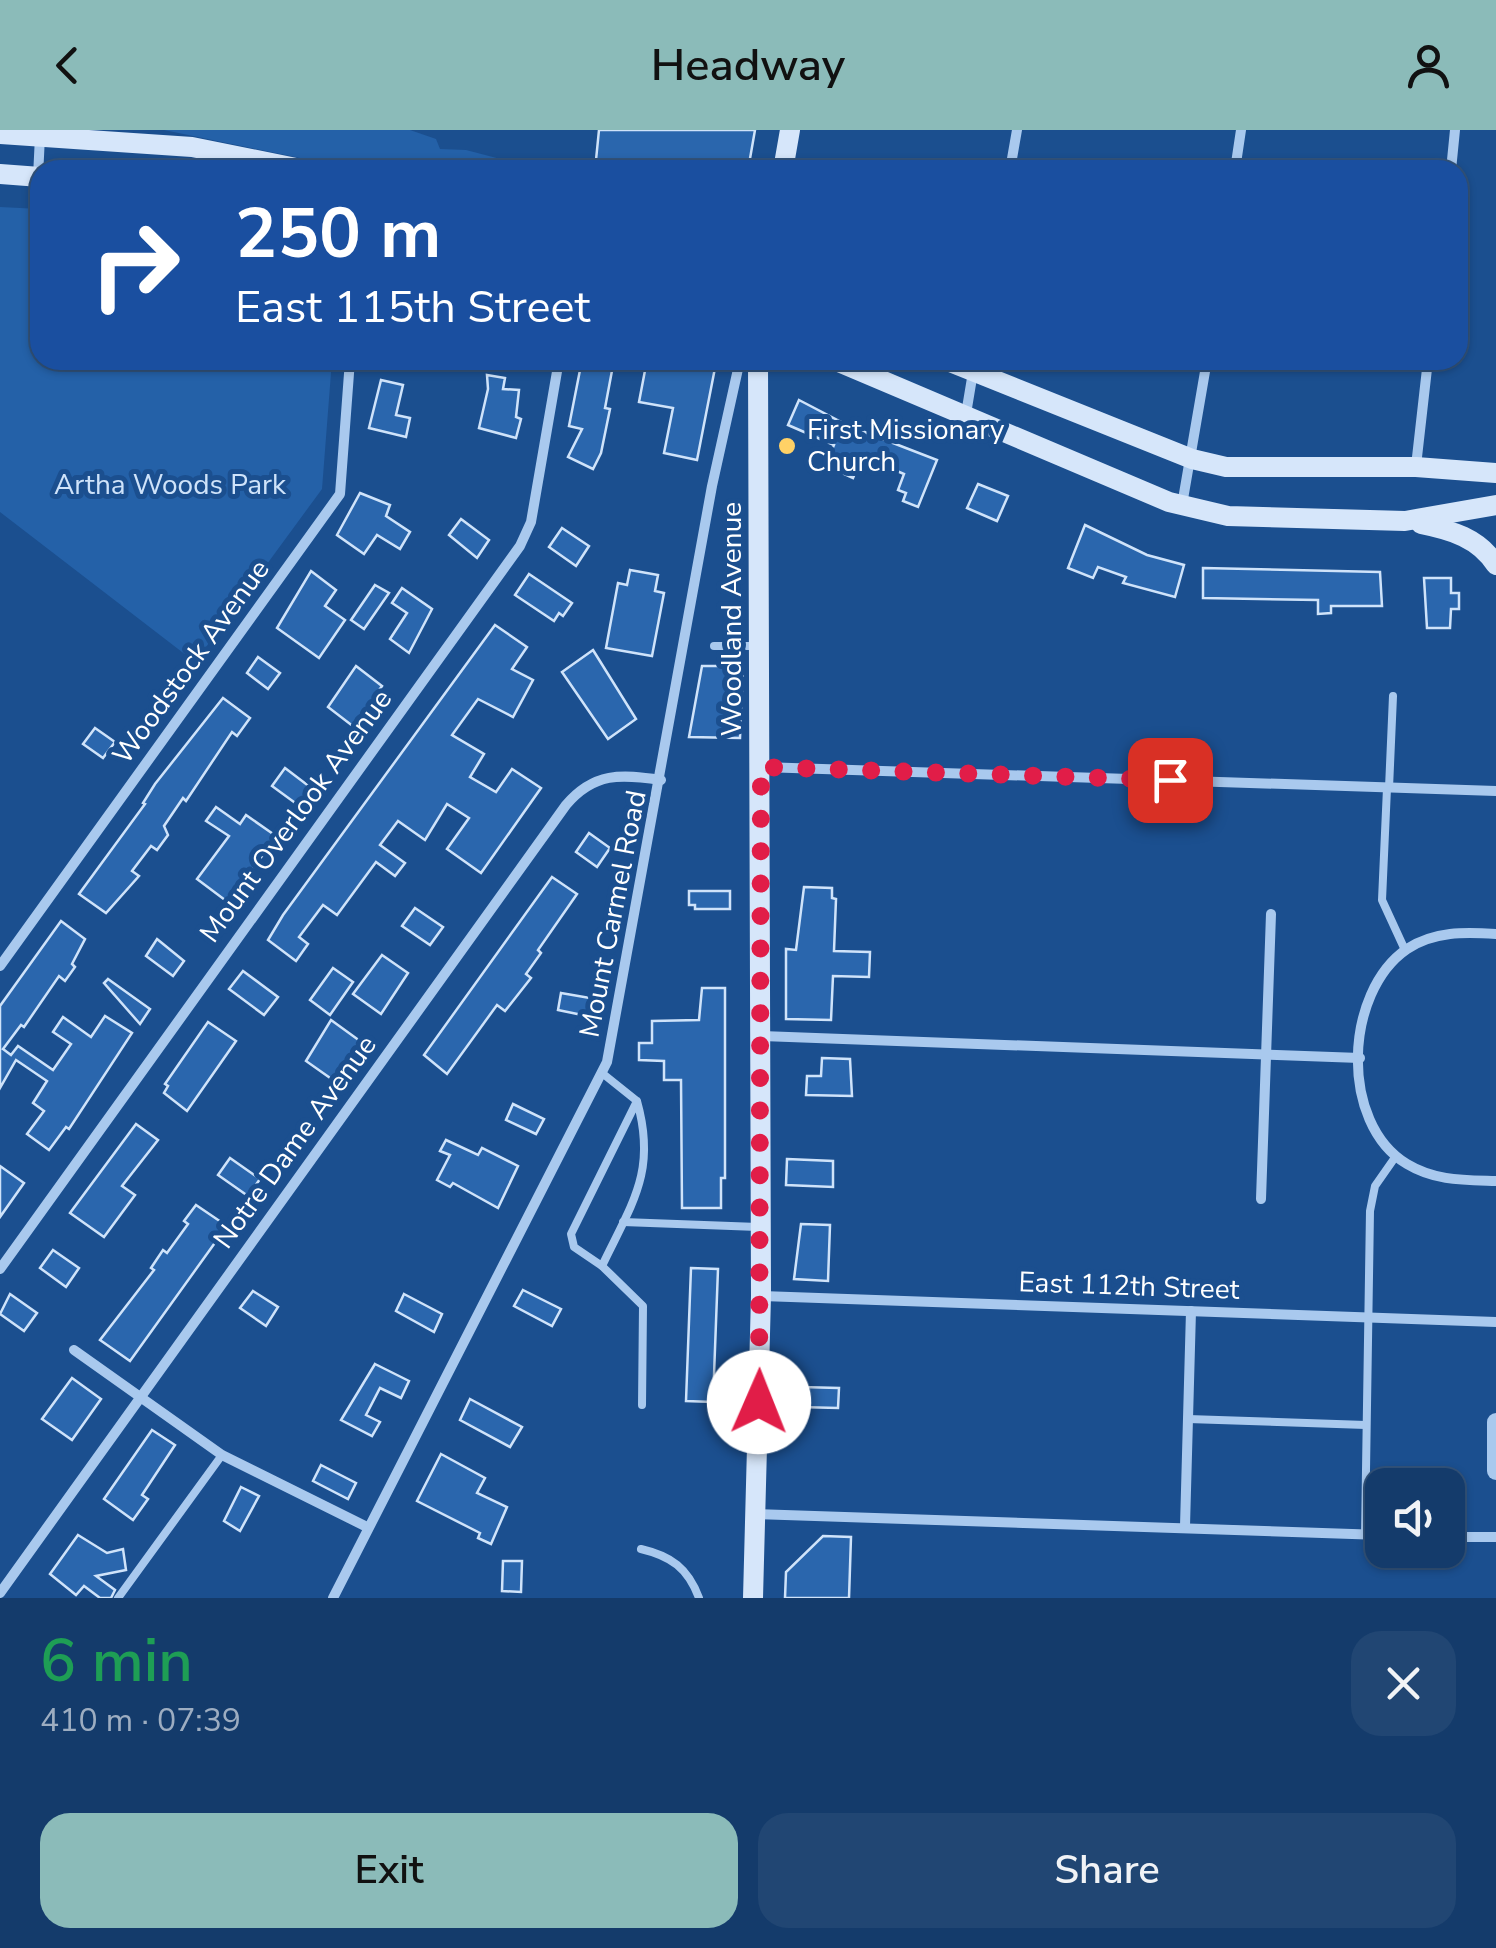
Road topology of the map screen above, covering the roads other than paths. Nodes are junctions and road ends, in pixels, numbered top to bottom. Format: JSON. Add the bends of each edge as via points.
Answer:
{"nodes":[{"id":1,"x":790,"y":130,"type":"edge"},
{"id":2,"x":1017,"y":130,"type":"edge"},
{"id":3,"x":1241,"y":130,"type":"edge"},
{"id":4,"x":1456,"y":130,"type":"edge"},
{"id":5,"x":0,"y":134,"type":"edge"},
{"id":6,"x":40,"y":136,"type":"junction"},
{"id":7,"x":39,"y":160,"type":"edge"},
{"id":8,"x":256,"y":160,"type":"edge"},
{"id":9,"x":785,"y":160,"type":"edge"},
{"id":10,"x":1012,"y":160,"type":"edge"},
{"id":11,"x":1236,"y":160,"type":"edge"},
{"id":12,"x":1452,"y":160,"type":"edge"},
{"id":13,"x":0,"y":174,"type":"edge"},
{"id":14,"x":30,"y":176,"type":"edge"},
{"id":15,"x":349,"y":370,"type":"edge"},
{"id":16,"x":557,"y":370,"type":"edge"},
{"id":17,"x":738,"y":370,"type":"edge"},
{"id":18,"x":758,"y":370,"type":"edge"},
{"id":19,"x":858,"y":370,"type":"edge"},
{"id":20,"x":973,"y":370,"type":"edge"},
{"id":21,"x":983,"y":370,"type":"edge"},
{"id":22,"x":1205,"y":370,"type":"edge"},
{"id":23,"x":1427,"y":370,"type":"edge"},
{"id":24,"x":966,"y":414,"type":"junction"},
{"id":25,"x":1192,"y":460,"type":"junction"},
{"id":26,"x":1416,"y":467,"type":"junction"},
{"id":27,"x":1496,"y":473,"type":"edge"},
{"id":28,"x":1182,"y":506,"type":"junction"},
{"id":29,"x":1496,"y":506,"type":"edge"},
{"id":30,"x":1404,"y":521,"type":"junction"},
{"id":31,"x":1496,"y":564,"type":"edge"},
{"id":32,"x":714,"y":646,"type":"dead end"},
{"id":33,"x":760,"y":646,"type":"junction"},
{"id":34,"x":1393,"y":696,"type":"dead end"},
{"id":35,"x":761,"y":767,"type":"junction"},
{"id":36,"x":661,"y":780,"type":"junction"},
{"id":37,"x":1388,"y":788,"type":"junction"},
{"id":38,"x":1496,"y":792,"type":"edge"},
{"id":39,"x":1270,"y":914,"type":"dead end"},
{"id":40,"x":1496,"y":934,"type":"edge"},
{"id":41,"x":1405,"y":950,"type":"junction"},
{"id":42,"x":0,"y":966,"type":"edge"},
{"id":43,"x":760,"y":1036,"type":"junction"},
{"id":44,"x":1265,"y":1055,"type":"junction"},
{"id":45,"x":1360,"y":1058,"type":"junction"},
{"id":46,"x":602,"y":1072,"type":"junction"},
{"id":47,"x":637,"y":1101,"type":"junction"},
{"id":48,"x":1396,"y":1156,"type":"junction"},
{"id":49,"x":1496,"y":1181,"type":"edge"},
{"id":50,"x":1260,"y":1200,"type":"dead end"},
{"id":51,"x":623,"y":1222,"type":"junction"},
{"id":52,"x":761,"y":1227,"type":"junction"},
{"id":53,"x":602,"y":1266,"type":"junction"},
{"id":54,"x":0,"y":1269,"type":"edge"},
{"id":55,"x":761,"y":1296,"type":"junction"},
{"id":56,"x":1190,"y":1310,"type":"junction"},
{"id":57,"x":1368,"y":1318,"type":"junction"},
{"id":58,"x":1496,"y":1322,"type":"edge"},
{"id":59,"x":74,"y":1350,"type":"dead end"},
{"id":60,"x":140,"y":1396,"type":"junction"},
{"id":61,"x":642,"y":1405,"type":"dead end"},
{"id":62,"x":1188,"y":1419,"type":"junction"},
{"id":63,"x":1496,"y":1422,"type":"edge"},
{"id":64,"x":1366,"y":1425,"type":"junction"},
{"id":65,"x":222,"y":1455,"type":"junction"},
{"id":66,"x":1366,"y":1468,"type":"edge"},
{"id":67,"x":1496,"y":1471,"type":"edge"},
{"id":68,"x":757,"y":1514,"type":"junction"},
{"id":69,"x":1185,"y":1526,"type":"junction"},
{"id":70,"x":367,"y":1527,"type":"junction"},
{"id":71,"x":1365,"y":1535,"type":"edge"},
{"id":72,"x":1465,"y":1537,"type":"edge"},
{"id":73,"x":1496,"y":1537,"type":"edge"},
{"id":74,"x":641,"y":1549,"type":"dead end"},
{"id":75,"x":0,"y":1593,"type":"edge"},
{"id":76,"x":118,"y":1598,"type":"edge"},
{"id":77,"x":332,"y":1598,"type":"edge"},
{"id":78,"x":699,"y":1598,"type":"edge"},
{"id":79,"x":754,"y":1598,"type":"edge"}],
"edges":[{"from":1,"to":9,"type":"main road"},
{"from":2,"to":10,"type":"street"},
{"from":3,"to":11,"type":"street"},
{"from":4,"to":12,"type":"street"},
{"from":5,"to":6,"type":"main road"},
{"from":6,"to":7,"type":"street"},
{"from":6,"to":8,"type":"main road","via":[[192,147]]},
{"from":13,"to":14,"type":"main road"},
{"from":15,"to":42,"type":"street","name":"Woodstock Avenue","via":[[340,494]]},
{"from":16,"to":54,"type":"street","name":"Mount Overlook Avenue","via":[[531,522],[520,546]]},
{"from":17,"to":36,"type":"street","name":"Mount Carmel Road"},
{"from":18,"to":33,"type":"main road","name":"Woodland Avenue"},
{"from":19,"to":24,"type":"main road"},
{"from":20,"to":24,"type":"street"},
{"from":21,"to":25,"type":"main road"},
{"from":22,"to":25,"type":"street"},
{"from":23,"to":26,"type":"street"},
{"from":24,"to":28,"type":"main road"},
{"from":25,"to":26,"type":"main road","via":[[1246,468]]},
{"from":25,"to":28,"type":"street"},
{"from":26,"to":27,"type":"main road"},
{"from":28,"to":30,"type":"main road","via":[[1228,516]]},
{"from":29,"to":30,"type":"main road"},
{"from":30,"to":31,"type":"main road","via":[[1463,536]]},
{"from":32,"to":33,"type":"lane"},
{"from":33,"to":35,"type":"main road","name":"Woodland Avenue"},
{"from":34,"to":37,"type":"lane"},
{"from":35,"to":37,"type":"street"},
{"from":35,"to":43,"type":"main road","name":"Woodland Avenue"},
{"from":36,"to":46,"type":"street","name":"Mount Carmel Road"},
{"from":36,"to":60,"type":"street","name":"Notre Dame Avenue","via":[[618,774],[578,790]]},
{"from":37,"to":38,"type":"street"},
{"from":37,"to":41,"type":"lane","via":[[1382,900]]},
{"from":39,"to":44,"type":"street"},
{"from":40,"to":41,"type":"street","via":[[1449,933]]},
{"from":41,"to":45,"type":"street","via":[[1380,975],[1368,1000]]},
{"from":43,"to":44,"type":"street"},
{"from":43,"to":52,"type":"main road","name":"Woodland Avenue"},
{"from":44,"to":45,"type":"street"},
{"from":44,"to":50,"type":"street"},
{"from":45,"to":48,"type":"street","via":[[1367,1110]]},
{"from":46,"to":47,"type":"lane"},
{"from":46,"to":70,"type":"street","name":"Mount Carmel Road"},
{"from":47,"to":51,"type":"lane","via":[[647,1136],[645,1170]]},
{"from":47,"to":53,"type":"lane","via":[[571,1234],[574,1247]]},
{"from":48,"to":49,"type":"street","via":[[1452,1180]]},
{"from":48,"to":57,"type":"lane","via":[[1372,1200]]},
{"from":51,"to":52,"type":"lane"},
{"from":51,"to":53,"type":"lane"},
{"from":52,"to":55,"type":"main road","name":"Woodland Avenue"},
{"from":53,"to":61,"type":"lane","via":[[643,1306]]},
{"from":55,"to":56,"type":"street","name":"East 112th Street"},
{"from":55,"to":68,"type":"main road","name":"Woodland Avenue"},
{"from":56,"to":57,"type":"street","name":"East 112th Street"},
{"from":56,"to":62,"type":"street"},
{"from":57,"to":58,"type":"street","name":"East 112th Street"},
{"from":57,"to":64,"type":"lane"},
{"from":59,"to":60,"type":"street"},
{"from":60,"to":65,"type":"street"},
{"from":60,"to":75,"type":"street","name":"Notre Dame Avenue"},
{"from":62,"to":64,"type":"lane"},
{"from":62,"to":69,"type":"street"},
{"from":63,"to":67,"type":"street"},
{"from":64,"to":66,"type":"lane"},
{"from":65,"to":70,"type":"street"},
{"from":65,"to":76,"type":"lane"},
{"from":68,"to":69,"type":"street"},
{"from":68,"to":79,"type":"main road","name":"Woodland Avenue"},
{"from":69,"to":71,"type":"street"},
{"from":70,"to":77,"type":"street","name":"Mount Carmel Road"},
{"from":72,"to":73,"type":"street"},
{"from":74,"to":78,"type":"lane","via":[[666,1555],[691,1576]]}]}
